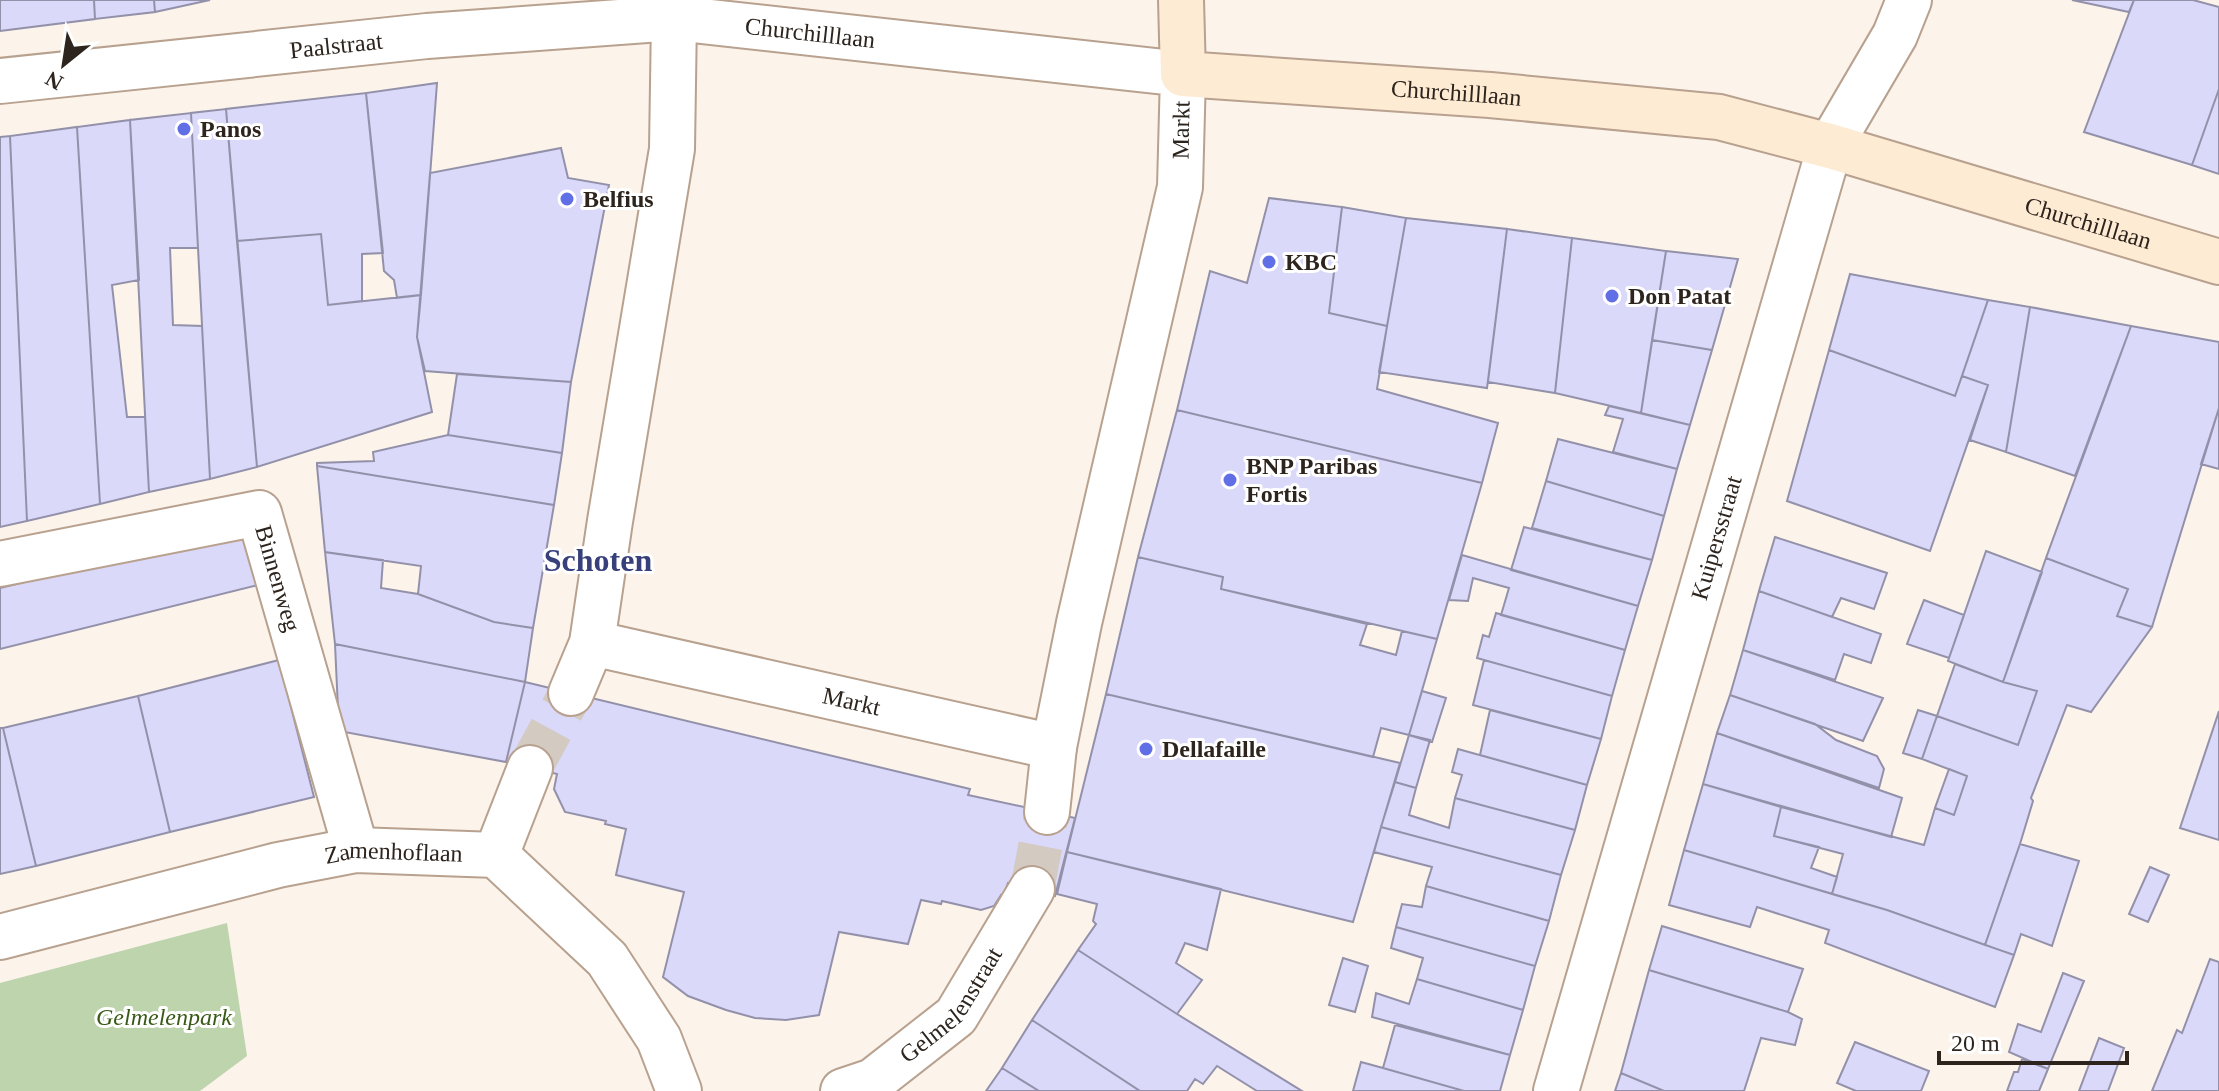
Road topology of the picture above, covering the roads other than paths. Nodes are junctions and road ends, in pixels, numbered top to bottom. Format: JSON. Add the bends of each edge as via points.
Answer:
{"nodes":[{"id":1,"x":1181,"y":0,"type":"edge"},
{"id":2,"x":1909,"y":0,"type":"edge"},
{"id":3,"x":671,"y":9,"type":"edge"},
{"id":4,"x":1183,"y":74,"type":"junction"},
{"id":5,"x":0,"y":81,"type":"edge"},
{"id":6,"x":1830,"y":146,"type":"junction"},
{"id":7,"x":2219,"y":262,"type":"edge"},
{"id":8,"x":0,"y":564,"type":"edge"},
{"id":9,"x":592,"y":643,"type":"junction"},
{"id":10,"x":571,"y":693,"type":"tunnel mouth"},
{"id":11,"x":1054,"y":747,"type":"junction"},
{"id":12,"x":530,"y":768,"type":"tunnel mouth"},
{"id":13,"x":1047,"y":812,"type":"tunnel mouth"},
{"id":14,"x":356,"y":850,"type":"junction"},
{"id":15,"x":496,"y":855,"type":"junction"},
{"id":16,"x":1032,"y":889,"type":"tunnel mouth"},
{"id":17,"x":0,"y":937,"type":"edge"},
{"id":18,"x":679,"y":1091,"type":"edge"},
{"id":19,"x":843,"y":1091,"type":"edge"},
{"id":20,"x":1556,"y":1091,"type":"edge"}],
"edges":[{"from":1,"to":4,"type":"street"},
{"from":2,"to":6,"type":"street","name":"Kuipersstraat","via":[[1895,35]]},
{"from":3,"to":4,"type":"street","name":"Churchilllaan"},
{"from":3,"to":5,"type":"street","name":"Paalstraat"},
{"from":3,"to":9,"type":"street","via":[[672,149]]},
{"from":4,"to":6,"type":"street","name":"Churchilllaan","via":[[1719,117]]},
{"from":4,"to":11,"type":"street","name":"Markt","via":[[1180,187]]},
{"from":6,"to":7,"type":"street","name":"Churchilllaan"},
{"from":6,"to":20,"type":"street","name":"Kuipersstraat"},
{"from":8,"to":14,"type":"street","name":"Binnenweg","via":[[259,513]]},
{"from":9,"to":10,"type":"street"},
{"from":9,"to":11,"type":"street","name":"Markt"},
{"from":11,"to":13,"type":"street"},
{"from":12,"to":15,"type":"street"},
{"from":14,"to":15,"type":"street","name":"Zamenhoflaan"},
{"from":14,"to":17,"type":"street","name":"Zamenhoflaan"},
{"from":15,"to":18,"type":"street","name":"Zamenhoflaan","via":[[607,959],[659,1039]]},
{"from":16,"to":19,"type":"street","name":"Gelmelenstraat","via":[[956,1016],[873,1081]]}]}
